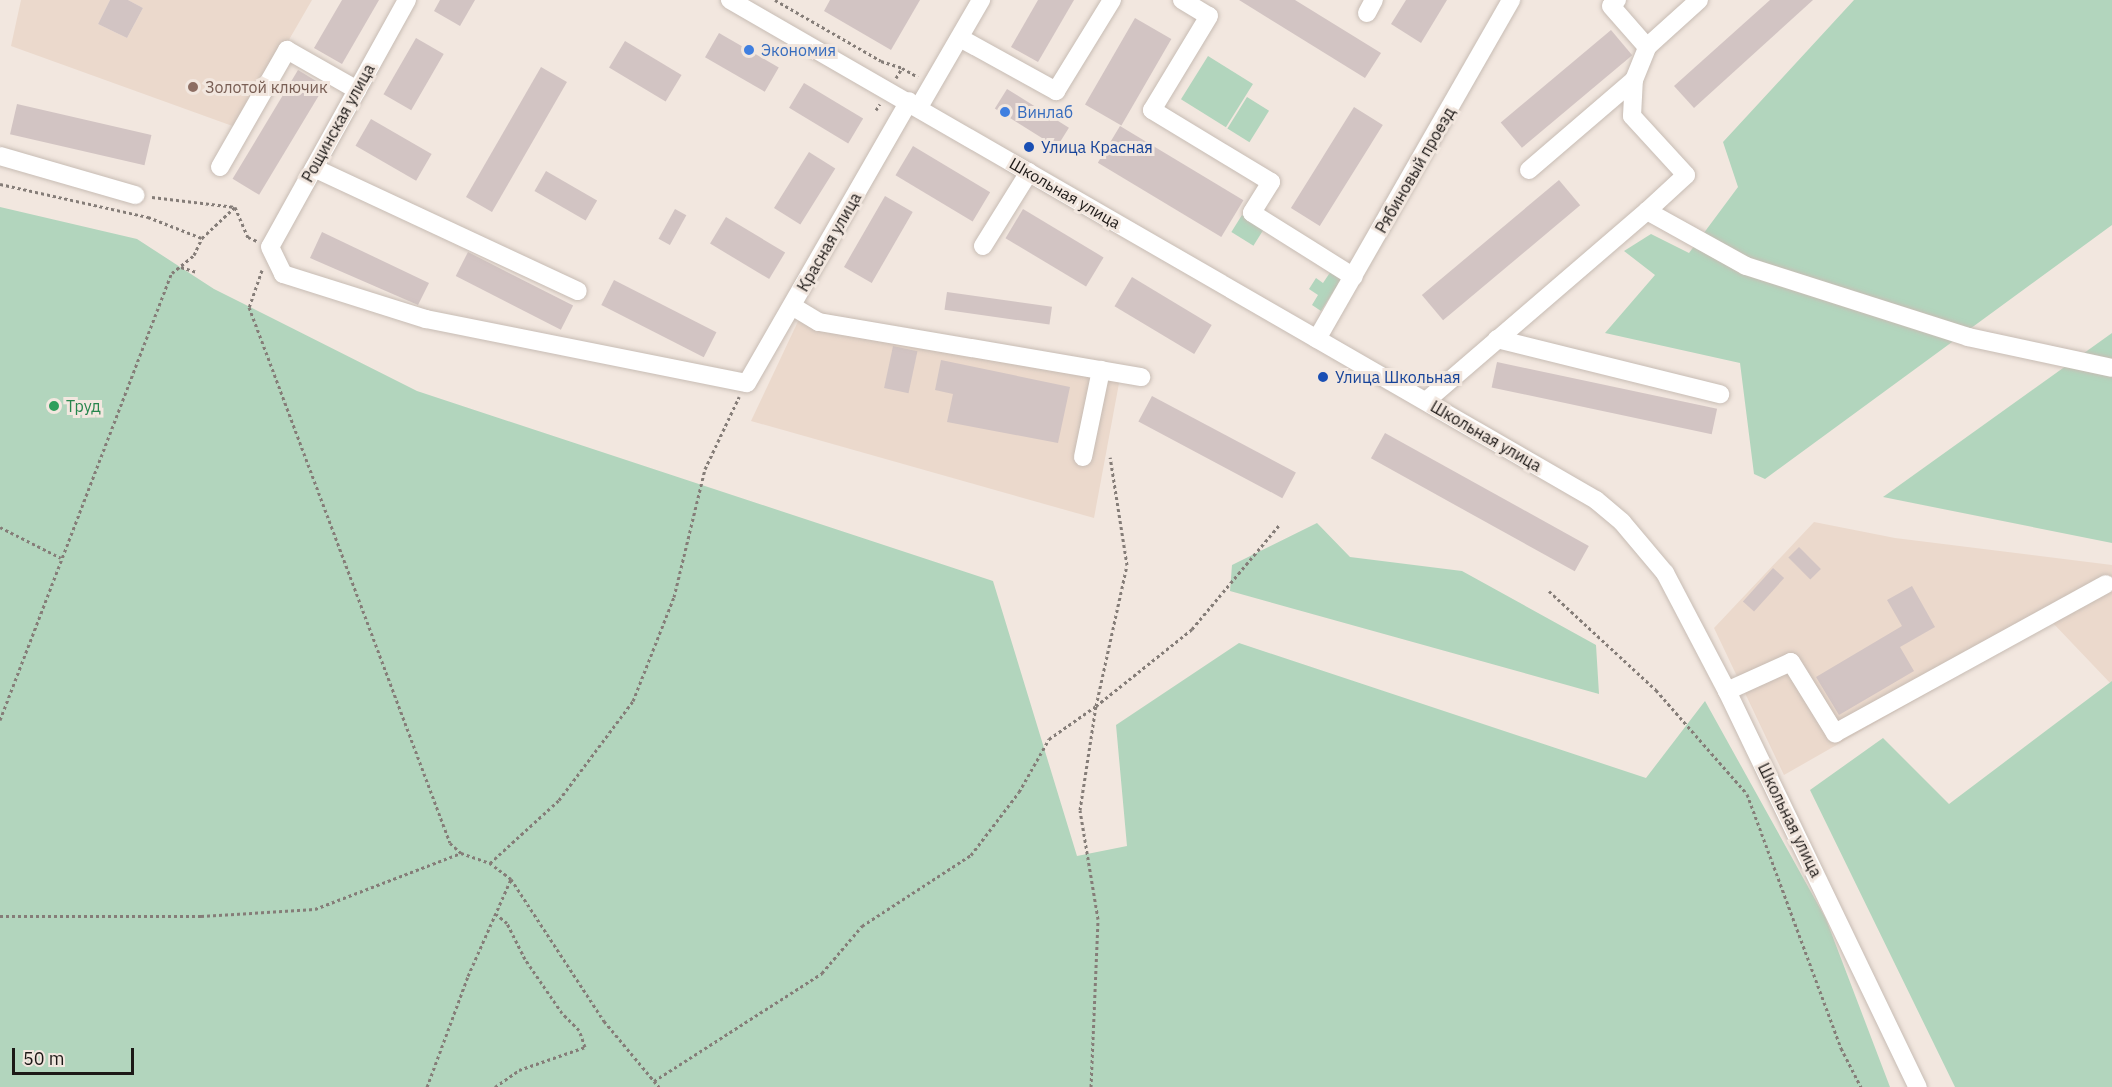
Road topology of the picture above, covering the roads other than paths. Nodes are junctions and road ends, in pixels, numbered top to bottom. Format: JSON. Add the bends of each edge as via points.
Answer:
{"nodes":[{"id":1,"x":407,"y":0,"type":"edge"},
{"id":2,"x":730,"y":0,"type":"edge"},
{"id":3,"x":981,"y":0,"type":"edge"},
{"id":4,"x":1112,"y":0,"type":"edge"},
{"id":5,"x":1182,"y":0,"type":"edge"},
{"id":6,"x":1510,"y":0,"type":"edge"},
{"id":7,"x":1617,"y":0,"type":"edge"},
{"id":8,"x":1699,"y":0,"type":"edge"},
{"id":9,"x":960,"y":38,"type":"junction"},
{"id":10,"x":1647,"y":47,"type":"junction"},
{"id":11,"x":1634,"y":80,"type":"junction"},
{"id":12,"x":357,"y":90,"type":"junction"},
{"id":13,"x":914,"y":104,"type":"junction"},
{"id":14,"x":0,"y":156,"type":"edge"},
{"id":15,"x":220,"y":166,"type":"dead end"},
{"id":16,"x":314,"y":168,"type":"junction"},
{"id":17,"x":1529,"y":170,"type":"dead end"},
{"id":18,"x":1029,"y":172,"type":"junction"},
{"id":19,"x":135,"y":195,"type":"road end"},
{"id":20,"x":1647,"y":212,"type":"junction"},
{"id":21,"x":983,"y":246,"type":"dead end"},
{"id":22,"x":1354,"y":277,"type":"junction"},
{"id":23,"x":578,"y":291,"type":"dead end"},
{"id":24,"x":792,"y":306,"type":"junction"},
{"id":25,"x":1317,"y":339,"type":"junction"},
{"id":26,"x":1497,"y":339,"type":"junction"},
{"id":27,"x":2112,"y":368,"type":"edge"},
{"id":28,"x":1101,"y":370,"type":"junction"},
{"id":29,"x":1141,"y":376,"type":"dead end"},
{"id":30,"x":747,"y":383,"type":"joint"},
{"id":31,"x":1720,"y":394,"type":"dead end"},
{"id":32,"x":1426,"y":401,"type":"junction"},
{"id":33,"x":1083,"y":457,"type":"dead end"},
{"id":34,"x":2106,"y":584,"type":"dead end"},
{"id":35,"x":1728,"y":691,"type":"junction"},
{"id":36,"x":1918,"y":1087,"type":"edge"}],
"edges":[{"from":1,"to":12,"type":"street","name":"Рощинская улица"},
{"from":2,"to":13,"type":"street","name":"Школьная улица"},
{"from":3,"to":9,"type":"street","name":"Красная улица"},
{"from":4,"to":9,"type":"street","via":[[1056,91]]},
{"from":5,"to":22,"type":"street","via":[[1209,16],[1152,110],[1271,182],[1252,213]]},
{"from":6,"to":22,"type":"street","name":"Рябиновый проезд"},
{"from":7,"to":10,"type":"street","via":[[1611,6]]},
{"from":8,"to":10,"type":"street"},
{"from":9,"to":13,"type":"street","name":"Красная улица"},
{"from":10,"to":11,"type":"street"},
{"from":11,"to":17,"type":"street"},
{"from":11,"to":20,"type":"street","via":[[1632,116],[1686,175]]},
{"from":12,"to":15,"type":"street","via":[[287,50]]},
{"from":12,"to":16,"type":"street","name":"Рощинская улица"},
{"from":13,"to":18,"type":"street","name":"Школьная улица"},
{"from":13,"to":24,"type":"street","name":"Красная улица"},
{"from":14,"to":19,"type":"street"},
{"from":16,"to":23,"type":"street"},
{"from":16,"to":30,"type":"street","name":"Рощинская улица","via":[[270,247],[283,274],[426,320]]},
{"from":18,"to":21,"type":"street"},
{"from":18,"to":25,"type":"street","name":"Школьная улица"},
{"from":20,"to":26,"type":"street"},
{"from":20,"to":27,"type":"street","via":[[1746,266],[1968,337]]},
{"from":22,"to":25,"type":"street","name":"Рябиновый проезд"},
{"from":24,"to":28,"type":"street","via":[[819,322]]},
{"from":24,"to":30,"type":"street","name":"Красная улица"},
{"from":25,"to":32,"type":"street","name":"Школьная улица"},
{"from":26,"to":31,"type":"street"},
{"from":26,"to":32,"type":"street"},
{"from":28,"to":29,"type":"street"},
{"from":28,"to":33,"type":"street"},
{"from":32,"to":35,"type":"street","name":"Школьная улица","via":[[1596,500],[1622,522],[1665,573]]},
{"from":34,"to":35,"type":"street","via":[[1835,733],[1791,662]]},
{"from":35,"to":36,"type":"street","name":"Школьная улица"}]}
